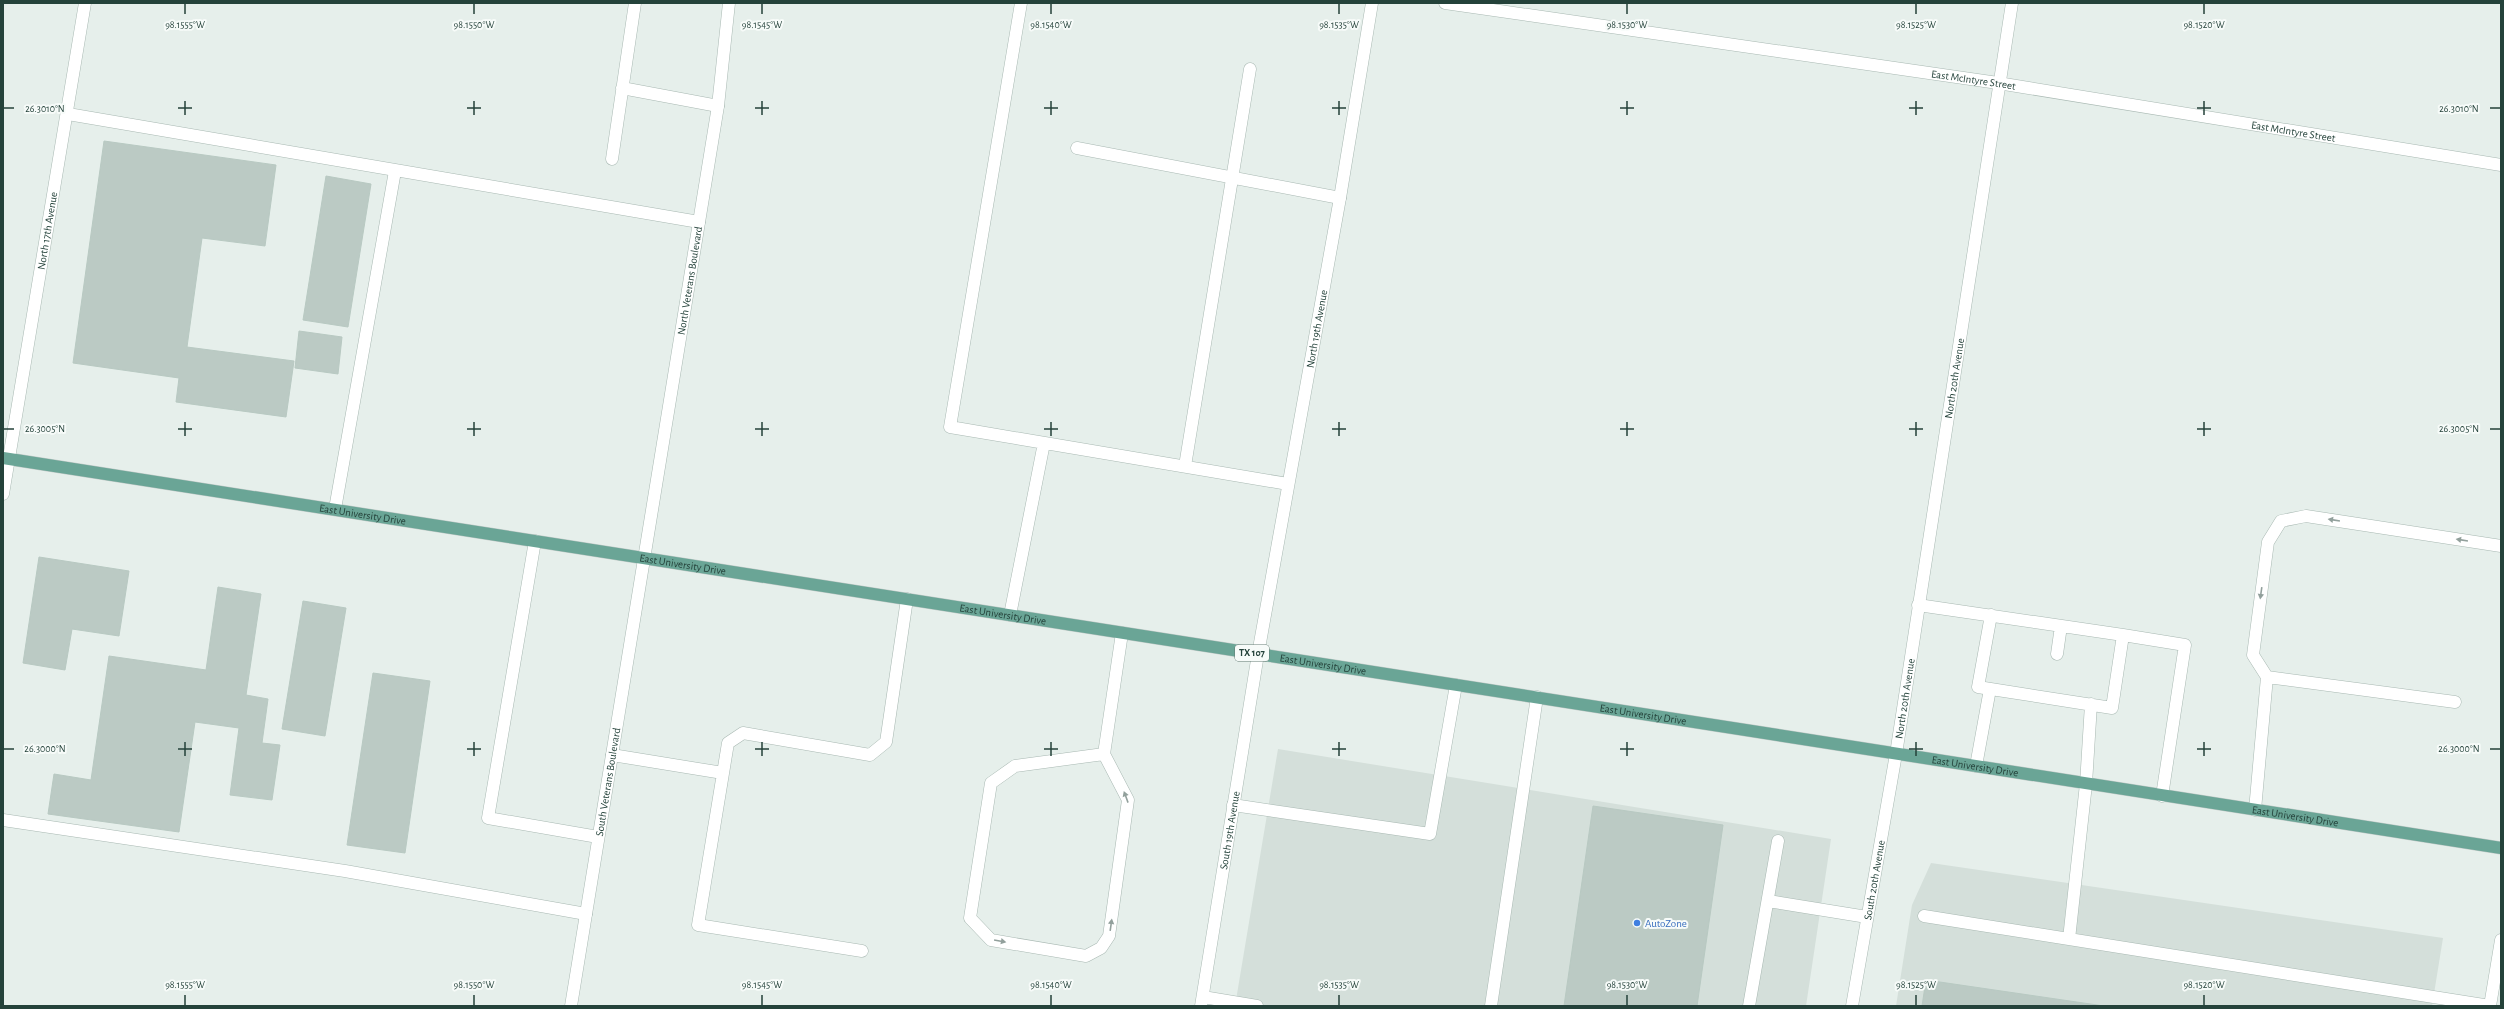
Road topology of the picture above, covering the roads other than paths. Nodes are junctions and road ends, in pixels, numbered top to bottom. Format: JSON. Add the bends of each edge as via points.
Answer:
{"nodes":[{"id":1,"x":85,"y":3,"type":"edge"},
{"id":2,"x":635,"y":3,"type":"edge"},
{"id":3,"x":729,"y":3,"type":"edge"},
{"id":4,"x":1021,"y":3,"type":"edge"},
{"id":5,"x":1372,"y":3,"type":"edge"},
{"id":6,"x":1445,"y":3,"type":"edge"},
{"id":7,"x":2012,"y":3,"type":"edge"},
{"id":8,"x":1250,"y":69,"type":"dead end"},
{"id":9,"x":1998,"y":83,"type":"junction"},
{"id":10,"x":622,"y":88,"type":"junction"},
{"id":11,"x":718,"y":106,"type":"junction"},
{"id":12,"x":68,"y":114,"type":"junction"},
{"id":13,"x":1076,"y":148,"type":"dead end"},
{"id":14,"x":612,"y":159,"type":"dead end"},
{"id":15,"x":2501,"y":165,"type":"edge"},
{"id":16,"x":395,"y":171,"type":"junction"},
{"id":17,"x":1232,"y":178,"type":"junction"},
{"id":18,"x":1340,"y":198,"type":"junction"},
{"id":19,"x":699,"y":222,"type":"junction"},
{"id":20,"x":1044,"y":443,"type":"junction"},
{"id":21,"x":6,"y":458,"type":"edge"},
{"id":22,"x":1185,"y":466,"type":"junction"},
{"id":23,"x":1288,"y":484,"type":"junction"},
{"id":24,"x":3,"y":494,"type":"edge"},
{"id":25,"x":335,"y":509,"type":"junction"},
{"id":26,"x":535,"y":541,"type":"junction"},
{"id":27,"x":2501,"y":546,"type":"edge"},
{"id":28,"x":643,"y":558,"type":"junction"},
{"id":29,"x":907,"y":599,"type":"junction"},
{"id":30,"x":1918,"y":604,"type":"junction"},
{"id":31,"x":1010,"y":615,"type":"junction"},
{"id":32,"x":1991,"y":615,"type":"junction"},
{"id":33,"x":2061,"y":626,"type":"junction"},
{"id":34,"x":1122,"y":633,"type":"junction"},
{"id":35,"x":2123,"y":635,"type":"junction"},
{"id":36,"x":1258,"y":654,"type":"junction"},
{"id":37,"x":2057,"y":654,"type":"dead end"},
{"id":38,"x":2267,"y":677,"type":"junction"},
{"id":39,"x":1456,"y":684,"type":"junction"},
{"id":40,"x":1990,"y":689,"type":"junction"},
{"id":41,"x":1538,"y":697,"type":"junction"},
{"id":42,"x":2455,"y":702,"type":"dead end"},
{"id":43,"x":2091,"y":704,"type":"junction"},
{"id":44,"x":1104,"y":754,"type":"junction"},
{"id":45,"x":1896,"y":754,"type":"junction"},
{"id":46,"x":612,"y":755,"type":"junction"},
{"id":47,"x":1976,"y":766,"type":"junction"},
{"id":48,"x":723,"y":774,"type":"junction"},
{"id":49,"x":2086,"y":784,"type":"junction"},
{"id":50,"x":2162,"y":796,"type":"junction"},
{"id":51,"x":1233,"y":805,"type":"junction"},
{"id":52,"x":2255,"y":810,"type":"junction"},
{"id":53,"x":3,"y":820,"type":"edge"},
{"id":54,"x":598,"y":838,"type":"junction"},
{"id":55,"x":1778,"y":841,"type":"dead end"},
{"id":56,"x":2501,"y":848,"type":"edge"},
{"id":57,"x":1768,"y":901,"type":"junction"},
{"id":58,"x":586,"y":914,"type":"junction"},
{"id":59,"x":1924,"y":916,"type":"dead end"},
{"id":60,"x":1867,"y":918,"type":"junction"},
{"id":61,"x":2069,"y":939,"type":"junction"},
{"id":62,"x":2501,"y":940,"type":"edge"},
{"id":63,"x":862,"y":951,"type":"dead end"},
{"id":64,"x":1202,"y":1001,"type":"edge"},
{"id":65,"x":571,"y":1006,"type":"edge"},
{"id":66,"x":1257,"y":1006,"type":"edge"},
{"id":67,"x":1491,"y":1006,"type":"edge"},
{"id":68,"x":1749,"y":1006,"type":"edge"},
{"id":69,"x":1852,"y":1006,"type":"edge"},
{"id":70,"x":2490,"y":1006,"type":"edge"}],
"edges":[{"from":1,"to":12,"type":"street","name":"North 17th Avenue"},
{"from":2,"to":10,"type":"street"},
{"from":3,"to":11,"type":"street","name":"North Veterans Boulevard"},
{"from":4,"to":20,"type":"street","via":[[950,427]]},
{"from":5,"to":18,"type":"street","name":"North 19th Avenue"},
{"from":6,"to":9,"type":"street","name":"East McIntyre Street"},
{"from":7,"to":9,"type":"street","name":"North 20th Avenue"},
{"from":8,"to":17,"type":"street"},
{"from":9,"to":15,"type":"street","name":"East McIntyre Street"},
{"from":9,"to":30,"type":"street","name":"North 20th Avenue"},
{"from":10,"to":11,"type":"street"},
{"from":10,"to":14,"type":"street"},
{"from":11,"to":19,"type":"street","name":"North Veterans Boulevard"},
{"from":12,"to":16,"type":"street"},
{"from":12,"to":21,"type":"street","name":"North 17th Avenue"},
{"from":13,"to":17,"type":"street"},
{"from":16,"to":19,"type":"street"},
{"from":16,"to":25,"type":"street"},
{"from":17,"to":18,"type":"street"},
{"from":17,"to":22,"type":"street"},
{"from":18,"to":23,"type":"street","name":"North 19th Avenue"},
{"from":19,"to":28,"type":"street","name":"North Veterans Boulevard"},
{"from":20,"to":22,"type":"street"},
{"from":20,"to":31,"type":"street"},
{"from":21,"to":24,"type":"street","name":"North 17th Avenue"},
{"from":21,"to":25,"type":"main road","name":"East University Drive","number":"TX 107"},
{"from":22,"to":23,"type":"street"},
{"from":23,"to":36,"type":"street","name":"North 19th Avenue"},
{"from":25,"to":26,"type":"main road","name":"East University Drive","number":"TX 107"},
{"from":26,"to":28,"type":"main road","name":"East University Drive","number":"TX 107"},
{"from":26,"to":54,"type":"street","via":[[488,818]]},
{"from":27,"to":38,"type":"street","one_way":true,"via":[[2306,516],[2281,521],[2268,542],[2253,655]]},
{"from":28,"to":29,"type":"main road","name":"East University Drive","number":"TX 107"},
{"from":28,"to":46,"type":"street","name":"South Veterans Boulevard"},
{"from":29,"to":31,"type":"main road","name":"East University Drive","number":"TX 107"},
{"from":29,"to":48,"type":"street","via":[[886,742],[870,755],[743,733],[728,743]]},
{"from":30,"to":32,"type":"street"},
{"from":30,"to":45,"type":"street","name":"North 20th Avenue"},
{"from":31,"to":34,"type":"main road","name":"East University Drive","number":"TX 107"},
{"from":32,"to":33,"type":"street"},
{"from":32,"to":40,"type":"street","via":[[1978,687]]},
{"from":33,"to":35,"type":"street"},
{"from":33,"to":37,"type":"street"},
{"from":34,"to":36,"type":"main road","name":"East University Drive","number":"TX 107"},
{"from":34,"to":44,"type":"street"},
{"from":35,"to":43,"type":"street","via":[[2112,708]]},
{"from":35,"to":50,"type":"street","via":[[2185,646]]},
{"from":36,"to":39,"type":"main road","name":"East University Drive","number":"TX 107"},
{"from":36,"to":51,"type":"street","name":"South 19th Avenue"},
{"from":38,"to":42,"type":"street"},
{"from":38,"to":52,"type":"street"},
{"from":39,"to":41,"type":"main road","name":"East University Drive","number":"TX 107"},
{"from":39,"to":51,"type":"street","via":[[1430,834]]},
{"from":40,"to":43,"type":"street","via":[[2053,696]]},
{"from":40,"to":47,"type":"street"},
{"from":41,"to":45,"type":"main road","name":"East University Drive","number":"TX 107"},
{"from":41,"to":67,"type":"street"},
{"from":43,"to":49,"type":"street"},
{"from":44,"to":44,"type":"street","one_way":true,"via":[[1015,766],[991,783],[970,918],[991,940],[1086,956],[1101,948],[1109,936],[1128,800]]},
{"from":45,"to":47,"type":"main road","name":"East University Drive","number":"TX 107"},
{"from":45,"to":60,"type":"street","name":"South 20th Avenue"},
{"from":46,"to":48,"type":"street"},
{"from":46,"to":54,"type":"street","name":"South Veterans Boulevard"},
{"from":47,"to":49,"type":"main road","name":"East University Drive","number":"TX 107"},
{"from":48,"to":63,"type":"street","via":[[698,924]]},
{"from":49,"to":50,"type":"main road","name":"East University Drive","number":"TX 107"},
{"from":49,"to":61,"type":"street"},
{"from":50,"to":52,"type":"main road","name":"East University Drive","number":"TX 107"},
{"from":51,"to":64,"type":"street","name":"South 19th Avenue"},
{"from":52,"to":56,"type":"main road","name":"East University Drive","number":"TX 107"},
{"from":53,"to":58,"type":"street","via":[[345,871]]},
{"from":54,"to":58,"type":"street","name":"South Veterans Boulevard"},
{"from":55,"to":57,"type":"street"},
{"from":57,"to":60,"type":"street"},
{"from":57,"to":68,"type":"street"},
{"from":58,"to":65,"type":"street","name":"South Veterans Boulevard"},
{"from":59,"to":61,"type":"street"},
{"from":60,"to":69,"type":"street","name":"South 20th Avenue"},
{"from":61,"to":70,"type":"street"},
{"from":62,"to":70,"type":"street"},
{"from":64,"to":66,"type":"street"}]}
